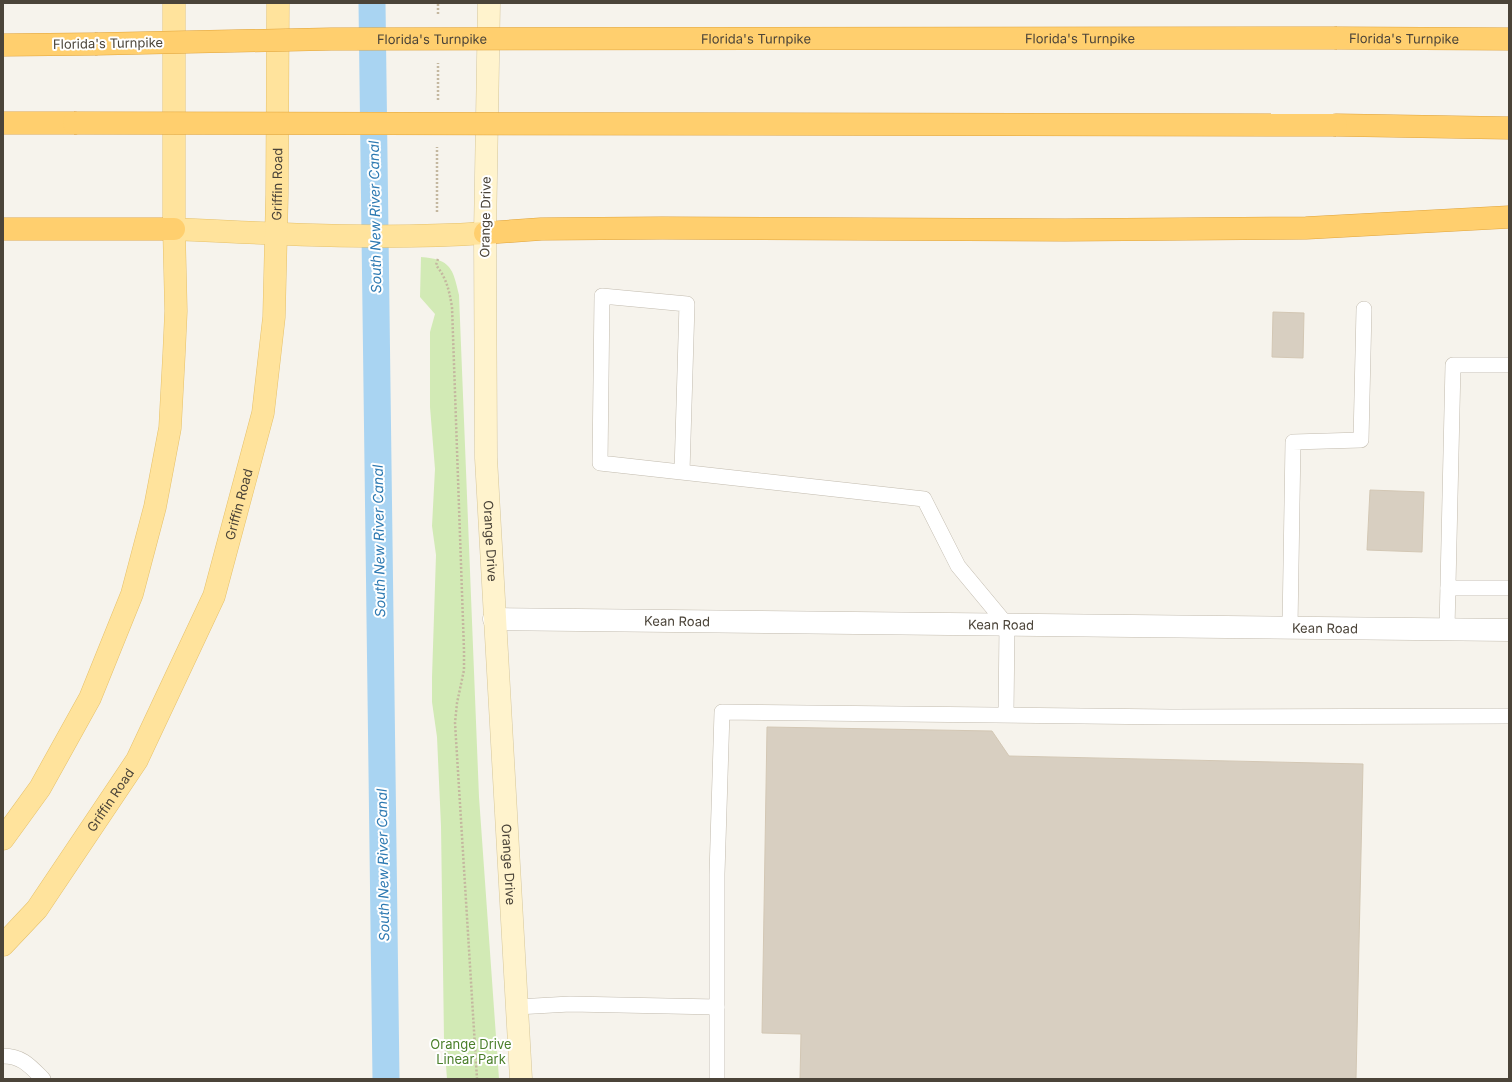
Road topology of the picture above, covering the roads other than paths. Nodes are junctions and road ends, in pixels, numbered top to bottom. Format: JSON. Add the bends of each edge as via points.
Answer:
{"nodes":[{"id":1,"x":174,"y":3,"type":"edge"},
{"id":2,"x":278,"y":3,"type":"edge"},
{"id":3,"x":489,"y":3,"type":"edge"},
{"id":4,"x":1509,"y":39,"type":"edge"},
{"id":5,"x":3,"y":45,"type":"edge"},
{"id":6,"x":3,"y":123,"type":"edge"},
{"id":7,"x":1509,"y":128,"type":"edge"},
{"id":8,"x":1509,"y":217,"type":"edge"},
{"id":9,"x":3,"y":229,"type":"edge"},
{"id":10,"x":174,"y":229,"type":"junction"},
{"id":11,"x":485,"y":233,"type":"junction"},
{"id":12,"x":276,"y":234,"type":"junction"},
{"id":13,"x":1364,"y":309,"type":"dead end"},
{"id":14,"x":1509,"y":365,"type":"edge"},
{"id":15,"x":682,"y":472,"type":"junction"},
{"id":16,"x":1448,"y":588,"type":"junction"},
{"id":17,"x":1509,"y":588,"type":"edge"},
{"id":18,"x":494,"y":619,"type":"junction"},
{"id":19,"x":1006,"y":625,"type":"junction"},
{"id":20,"x":1290,"y":627,"type":"junction"},
{"id":21,"x":1447,"y":629,"type":"junction"},
{"id":22,"x":1509,"y":630,"type":"edge"},
{"id":23,"x":1006,"y":714,"type":"junction"},
{"id":24,"x":1509,"y":716,"type":"edge"},
{"id":25,"x":3,"y":839,"type":"edge"},
{"id":26,"x":3,"y":945,"type":"edge"},
{"id":27,"x":517,"y":1006,"type":"junction"},
{"id":28,"x":717,"y":1007,"type":"junction"},
{"id":29,"x":3,"y":1056,"type":"edge"},
{"id":30,"x":43,"y":1079,"type":"edge"},
{"id":31,"x":521,"y":1079,"type":"edge"},
{"id":32,"x":717,"y":1079,"type":"edge"}],
"edges":[{"from":1,"to":10,"type":"main road"},
{"from":2,"to":12,"type":"main road","name":"Griffin Road"},
{"from":3,"to":11,"type":"street","name":"Orange Drive"},
{"from":4,"to":5,"type":"highway","name":"Florida's Turnpike","bridge":true,"via":[[331,39]]},
{"from":6,"to":7,"type":"highway","bridge":true,"via":[[1336,124]]},
{"from":8,"to":11,"type":"highway","via":[[1306,228],[654,228],[541,229]]},
{"from":9,"to":10,"type":"highway"},
{"from":10,"to":12,"type":"main road"},
{"from":10,"to":25,"type":"main road","via":[[176,311],[170,428],[155,507],[132,594],[90,698],[40,788]]},
{"from":11,"to":12,"type":"main road","via":[[424,236]]},
{"from":11,"to":18,"type":"street","name":"Orange Drive","via":[[486,458]]},
{"from":12,"to":26,"type":"main road","name":"Griffin Road","via":[[274,316],[263,413],[214,596],[137,760],[37,909]]},
{"from":13,"to":20,"type":"lane","via":[[1361,440],[1293,442]]},
{"from":14,"to":16,"type":"lane","via":[[1453,365]]},
{"from":15,"to":15,"type":"lane","via":[[687,304],[602,296],[600,463]]},
{"from":15,"to":19,"type":"lane","via":[[924,499],[958,566]]},
{"from":16,"to":17,"type":"lane"},
{"from":16,"to":21,"type":"lane"},
{"from":18,"to":19,"type":"street","name":"Kean Road"},
{"from":18,"to":27,"type":"street","name":"Orange Drive"},
{"from":19,"to":20,"type":"street","name":"Kean Road"},
{"from":19,"to":23,"type":"lane"},
{"from":20,"to":21,"type":"street","name":"Kean Road"},
{"from":21,"to":22,"type":"street","name":"Kean Road"},
{"from":23,"to":24,"type":"lane","via":[[1171,717]]},
{"from":23,"to":28,"type":"lane","via":[[722,712],[717,874]]},
{"from":27,"to":28,"type":"lane","via":[[570,1004]]},
{"from":27,"to":31,"type":"street","name":"Orange Drive"},
{"from":28,"to":32,"type":"lane"},
{"from":29,"to":30,"type":"lane","via":[[14,1056],[27,1063]]}]}
